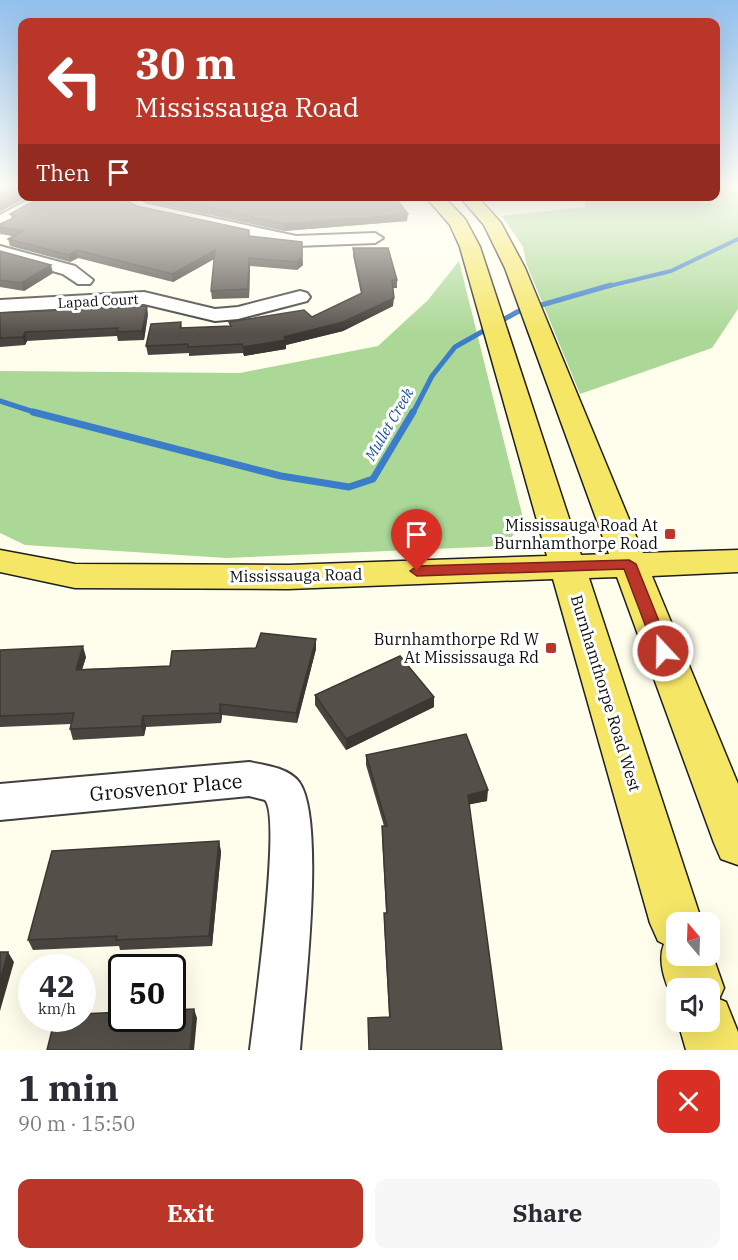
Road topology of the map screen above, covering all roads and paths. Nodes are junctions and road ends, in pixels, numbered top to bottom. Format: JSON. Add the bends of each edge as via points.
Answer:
{"nodes":[{"id":1,"x":273,"y":236,"type":"edge"},
{"id":2,"x":464,"y":236,"type":"edge"},
{"id":3,"x":499,"y":236,"type":"edge"},
{"id":4,"x":375,"y":238,"type":"dead end"},
{"id":5,"x":0,"y":250,"type":"edge"},
{"id":6,"x":84,"y":280,"type":"dead end"},
{"id":7,"x":300,"y":297,"type":"dead end"},
{"id":8,"x":0,"y":306,"type":"edge"},
{"id":9,"x":0,"y":561,"type":"edge"},
{"id":10,"x":738,"y":561,"type":"edge"},
{"id":11,"x":629,"y":564,"type":"junction"},
{"id":12,"x":567,"y":566,"type":"junction"},
{"id":13,"x":0,"y":802,"type":"edge"},
{"id":14,"x":738,"y":843,"type":"edge"},
{"id":15,"x":673,"y":912,"type":"edge"},
{"id":16,"x":709,"y":1032,"type":"edge"},
{"id":17,"x":275,"y":1050,"type":"edge"},
{"id":18,"x":715,"y":1050,"type":"edge"}],
"edges":[{"from":1,"to":4,"type":"street","via":[[296,241]]},
{"from":2,"to":12,"type":"main road","name":"Burnhamthorpe Road West"},
{"from":3,"to":11,"type":"main road","via":[[515,268]]},
{"from":5,"to":6,"type":"street","via":[[69,270]]},
{"from":7,"to":8,"type":"street","name":"Lapad Court","via":[[215,315],[144,298]]},
{"from":9,"to":12,"type":"main road","name":"Mississauga Road","via":[[75,576],[288,577]]},
{"from":10,"to":11,"type":"main road","name":"Mississauga Road"},
{"from":11,"to":12,"type":"main road","name":"Mississauga Road"},
{"from":11,"to":14,"type":"main road"},
{"from":12,"to":15,"type":"main road","name":"Burnhamthorpe Road West"},
{"from":13,"to":17,"type":"street","name":"Grosvenor Place","via":[[249,779],[274,784],[287,796],[293,833]]},
{"from":16,"to":18,"type":"main road"}]}
